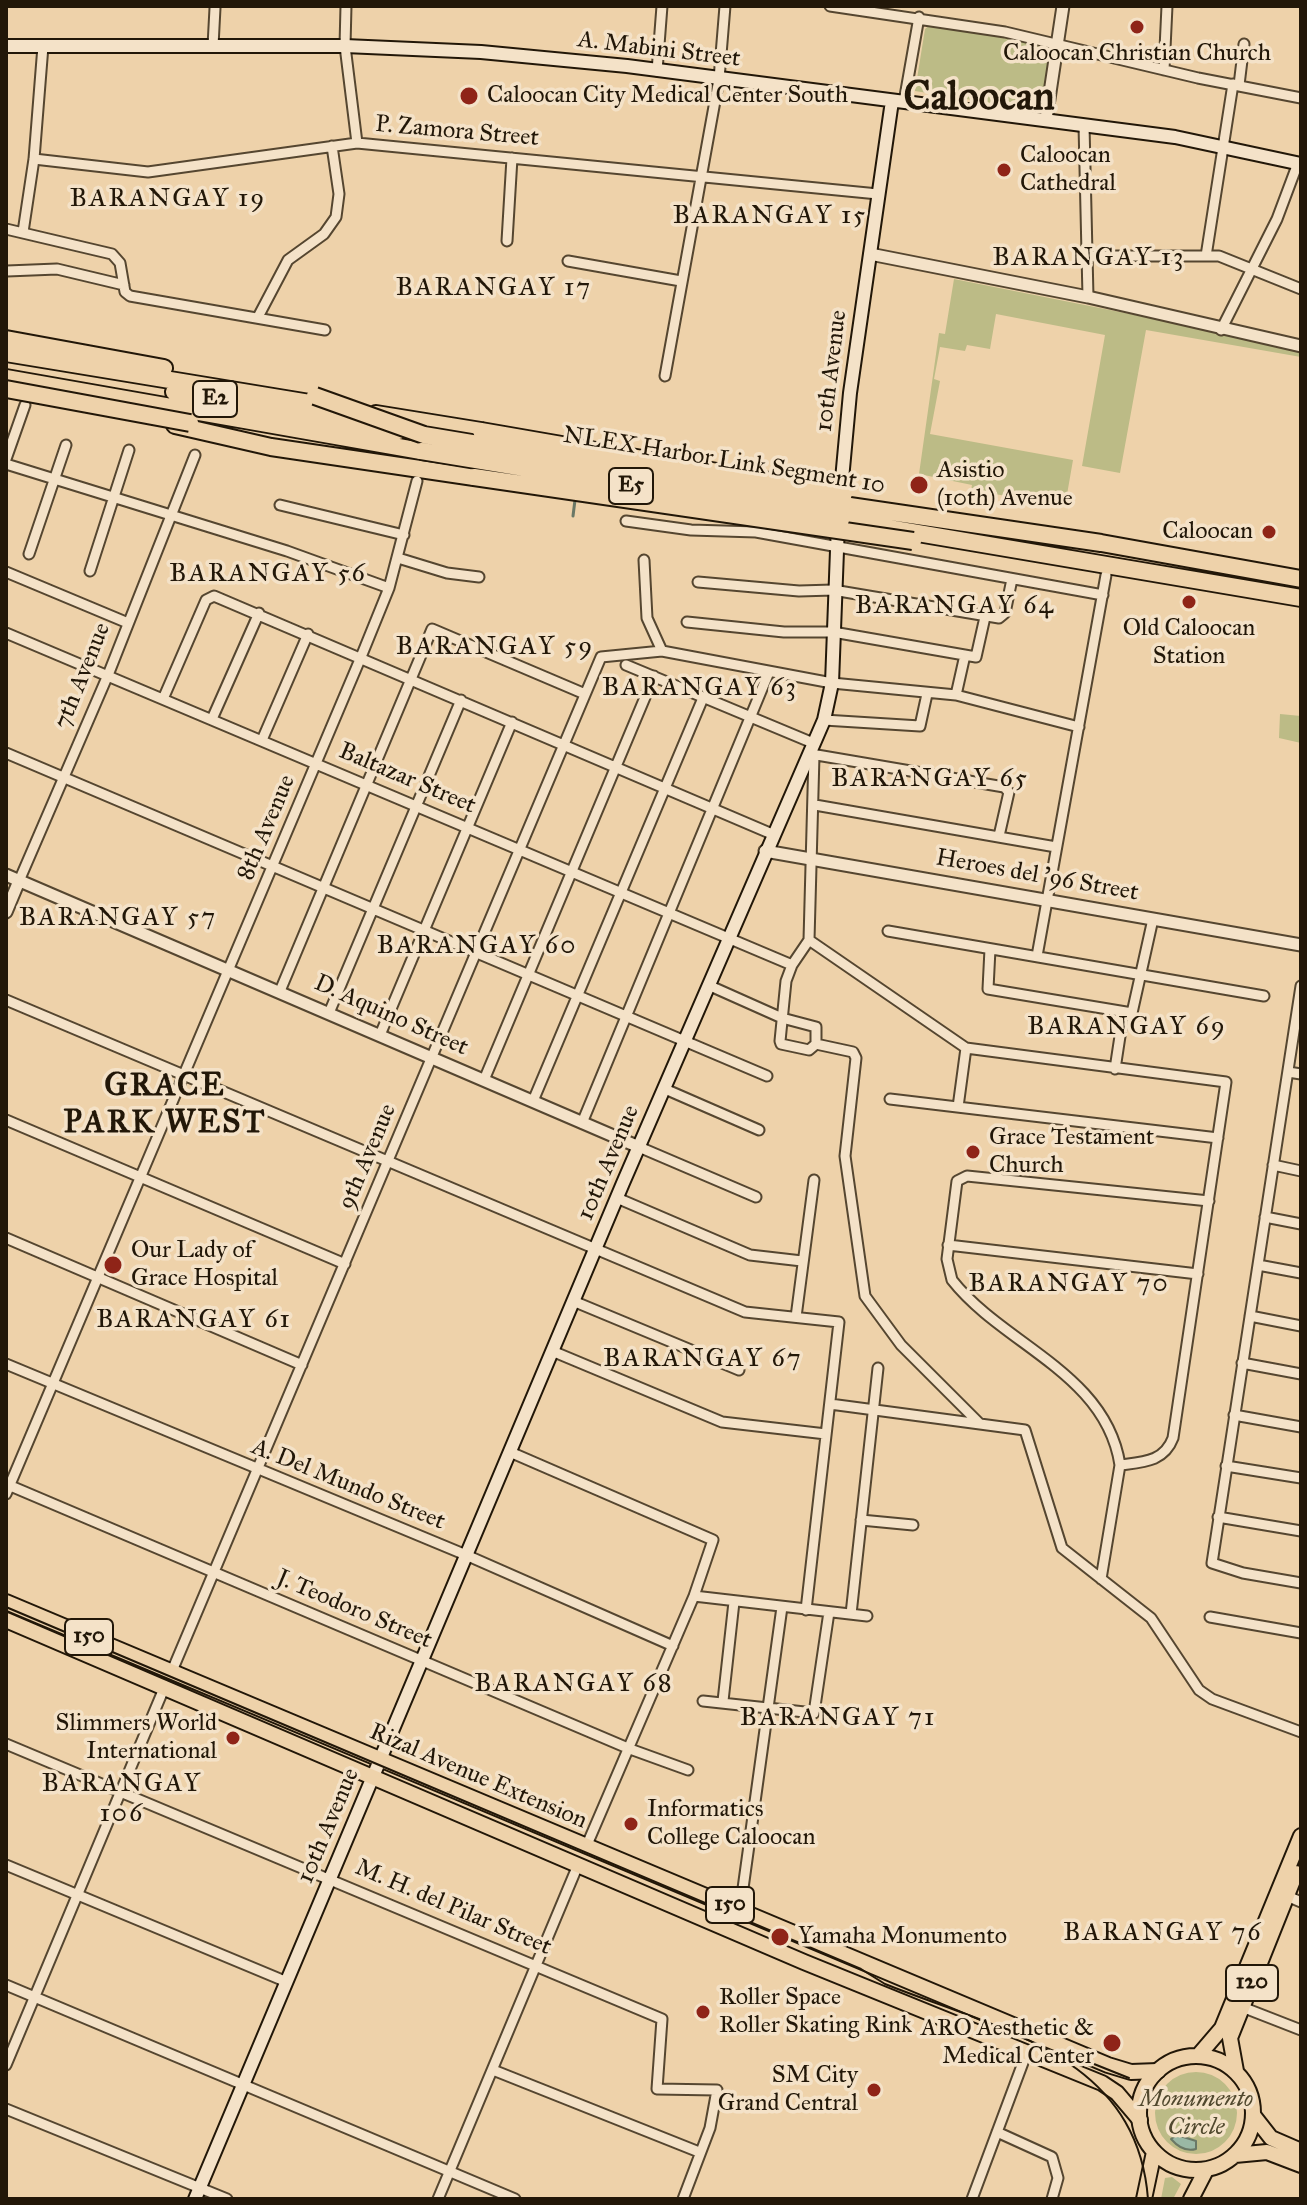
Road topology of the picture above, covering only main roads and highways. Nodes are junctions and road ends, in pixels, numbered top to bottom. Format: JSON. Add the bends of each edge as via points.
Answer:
{"nodes":[{"id":1,"x":6,"y":46,"type":"edge"},
{"id":2,"x":898,"y":101,"type":"junction"},
{"id":3,"x":1300,"y":160,"type":"edge"},
{"id":4,"x":6,"y":339,"type":"edge"},
{"id":5,"x":6,"y":353,"type":"edge"},
{"id":6,"x":6,"y":362,"type":"edge"},
{"id":7,"x":6,"y":378,"type":"edge"},
{"id":8,"x":6,"y":386,"type":"edge"},
{"id":9,"x":422,"y":443,"type":"junction"},
{"id":10,"x":1101,"y":543,"type":"junction"},
{"id":11,"x":1102,"y":568,"type":"junction"},
{"id":12,"x":1301,"y":579,"type":"edge"},
{"id":13,"x":1301,"y":598,"type":"edge"},
{"id":14,"x":6,"y":1602,"type":"edge"},
{"id":15,"x":6,"y":1620,"type":"edge"},
{"id":16,"x":381,"y":1760,"type":"junction"},
{"id":17,"x":373,"y":1778,"type":"junction"},
{"id":18,"x":1301,"y":1836,"type":"edge"},
{"id":19,"x":1301,"y":1861,"type":"edge"},
{"id":20,"x":1294,"y":1899,"type":"edge"},
{"id":21,"x":1198,"y":2056,"type":"junction"},
{"id":22,"x":1158,"y":2071,"type":"junction"},
{"id":23,"x":1236,"y":2071,"type":"junction"},
{"id":24,"x":1253,"y":2115,"type":"junction"},
{"id":25,"x":1140,"y":2120,"type":"junction"},
{"id":26,"x":1301,"y":2151,"type":"edge"},
{"id":27,"x":1154,"y":2152,"type":"junction"},
{"id":28,"x":1235,"y":2155,"type":"junction"},
{"id":29,"x":1301,"y":2165,"type":"edge"},
{"id":30,"x":1206,"y":2170,"type":"junction"},
{"id":31,"x":197,"y":2193,"type":"edge"},
{"id":32,"x":1144,"y":2199,"type":"edge"},
{"id":33,"x":1191,"y":2199,"type":"edge"}],
"edges":[{"from":1,"to":2,"type":"main road","name":"A. Mabini Street","via":[[345,46],[477,52]]},
{"from":2,"to":3,"type":"main road","name":"A. Mabini Street"},
{"from":2,"to":16,"type":"main road","name":"10th Avenue","via":[[878,194],[850,393],[833,590],[832,683],[824,720]]},
{"from":4,"to":9,"type":"highway","bridge":true,"via":[[315,396]]},
{"from":5,"to":10,"type":"highway","bridge":true,"via":[[733,472]]},
{"from":6,"to":9,"type":"highway","number":"E2","bridge":true},
{"from":7,"to":9,"type":"highway","number":"E2"},
{"from":8,"to":9,"type":"highway","bridge":true,"via":[[219,428]]},
{"from":8,"to":11,"type":"highway","bridge":true,"via":[[271,447]]},
{"from":9,"to":10,"type":"highway","name":"NLEX Harbor Link Segment 10","number":"E5","bridge":true},
{"from":9,"to":11,"type":"highway","name":"NLEX Harbor Link Segment 10","number":"E5","bridge":true},
{"from":10,"to":12,"type":"highway","name":"NLEX Harbor Link Segment 10","number":"E5"},
{"from":11,"to":13,"type":"highway","name":"NLEX Harbor Link Segment 10","number":"E5"},
{"from":14,"to":16,"type":"main road","name":"Rizal Avenue Extension","number":"150"},
{"from":15,"to":17,"type":"main road","name":"Rizal Avenue Extension","number":"150"},
{"from":16,"to":17,"type":"main road","name":"10th Avenue"},
{"from":16,"to":22,"type":"main road","name":"Rizal Avenue Extension","number":"150","via":[[1108,2065],[1131,2072]]},
{"from":17,"to":25,"type":"main road","name":"Rizal Avenue Extension","number":"150","via":[[1110,2088]]},
{"from":17,"to":31,"type":"main road","name":"10th Avenue"},
{"from":18,"to":21,"type":"main road","number":"120","via":[[1222,2028]]},
{"from":19,"to":20,"type":"main road","number":"120"},
{"from":20,"to":23,"type":"main road","number":"120","via":[[1230,2038]]},
{"from":21,"to":22,"type":"main road"},
{"from":21,"to":23,"type":"main road"},
{"from":22,"to":25,"type":"main road","via":[[1143,2093]]},
{"from":23,"to":24,"type":"main road","via":[[1249,2091]]},
{"from":24,"to":26,"type":"main road","via":[[1271,2138]]},
{"from":24,"to":28,"type":"main road","via":[[1250,2133]]},
{"from":25,"to":27,"type":"main road"},
{"from":27,"to":30,"type":"main road","via":[[1178,2168]]},
{"from":27,"to":32,"type":"main road"},
{"from":28,"to":29,"type":"main road","via":[[1267,2152]]},
{"from":28,"to":30,"type":"main road"},
{"from":30,"to":33,"type":"main road"}]}
